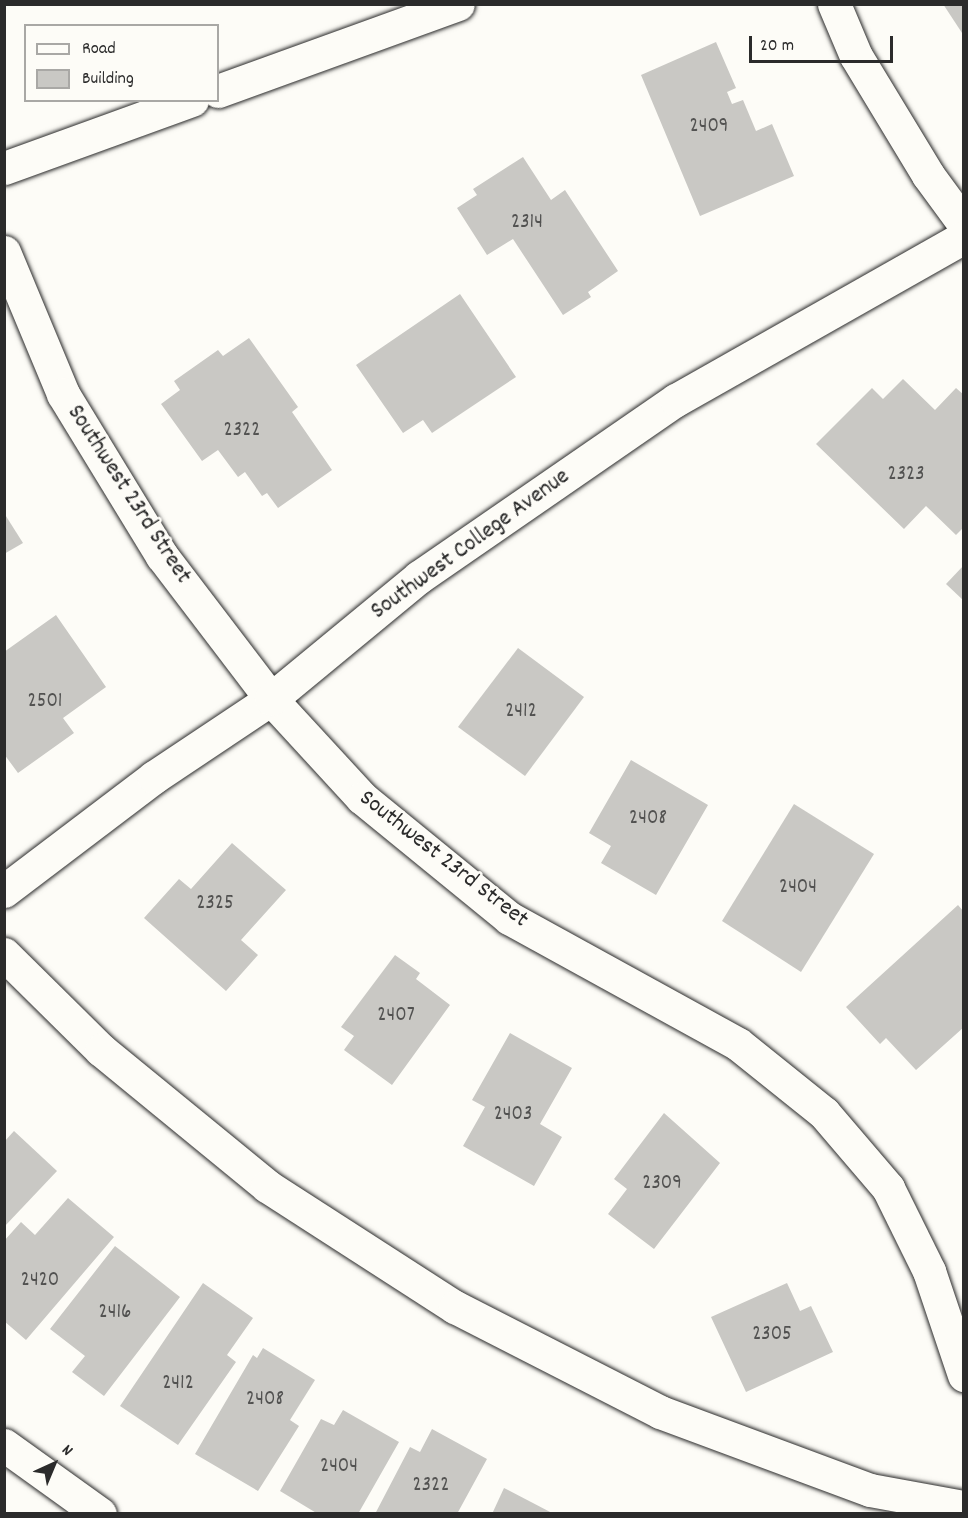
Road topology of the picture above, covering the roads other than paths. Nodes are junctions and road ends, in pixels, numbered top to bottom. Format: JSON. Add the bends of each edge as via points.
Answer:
{"nodes":[{"id":1,"x":458,"y":4,"type":"edge"},
{"id":2,"x":834,"y":4,"type":"edge"},
{"id":3,"x":219,"y":91,"type":"edge"},
{"id":4,"x":186,"y":102,"type":"edge"},
{"id":5,"x":4,"y":168,"type":"edge"},
{"id":6,"x":963,"y":224,"type":"edge"},
{"id":7,"x":963,"y":237,"type":"edge"},
{"id":8,"x":4,"y":252,"type":"edge"},
{"id":9,"x":271,"y":699,"type":"junction"},
{"id":10,"x":4,"y":891,"type":"edge"},
{"id":11,"x":4,"y":954,"type":"edge"},
{"id":12,"x":963,"y":1375,"type":"edge"},
{"id":13,"x":4,"y":1444,"type":"edge"},
{"id":14,"x":963,"y":1507,"type":"edge"},
{"id":15,"x":100,"y":1514,"type":"edge"}],
"edges":[{"from":1,"to":3,"type":"street"},
{"from":2,"to":6,"type":"street","via":[[856,56],[928,175]]},
{"from":4,"to":5,"type":"street"},
{"from":7,"to":9,"type":"street","name":"Southwest College Avenue","via":[[676,400],[419,577]]},
{"from":8,"to":9,"type":"street","name":"Southwest 23rd Street","via":[[63,394],[162,556]]},
{"from":9,"to":10,"type":"street","name":"Southwest College Avenue","via":[[154,777]]},
{"from":9,"to":12,"type":"street","name":"Southwest 23rd Street","via":[[362,798],[509,918],[738,1044],[824,1113],[888,1188],[929,1271]]},
{"from":11,"to":14,"type":"street","via":[[101,1050],[267,1185],[455,1307],[660,1412],[870,1490]]},
{"from":13,"to":15,"type":"street"}]}
